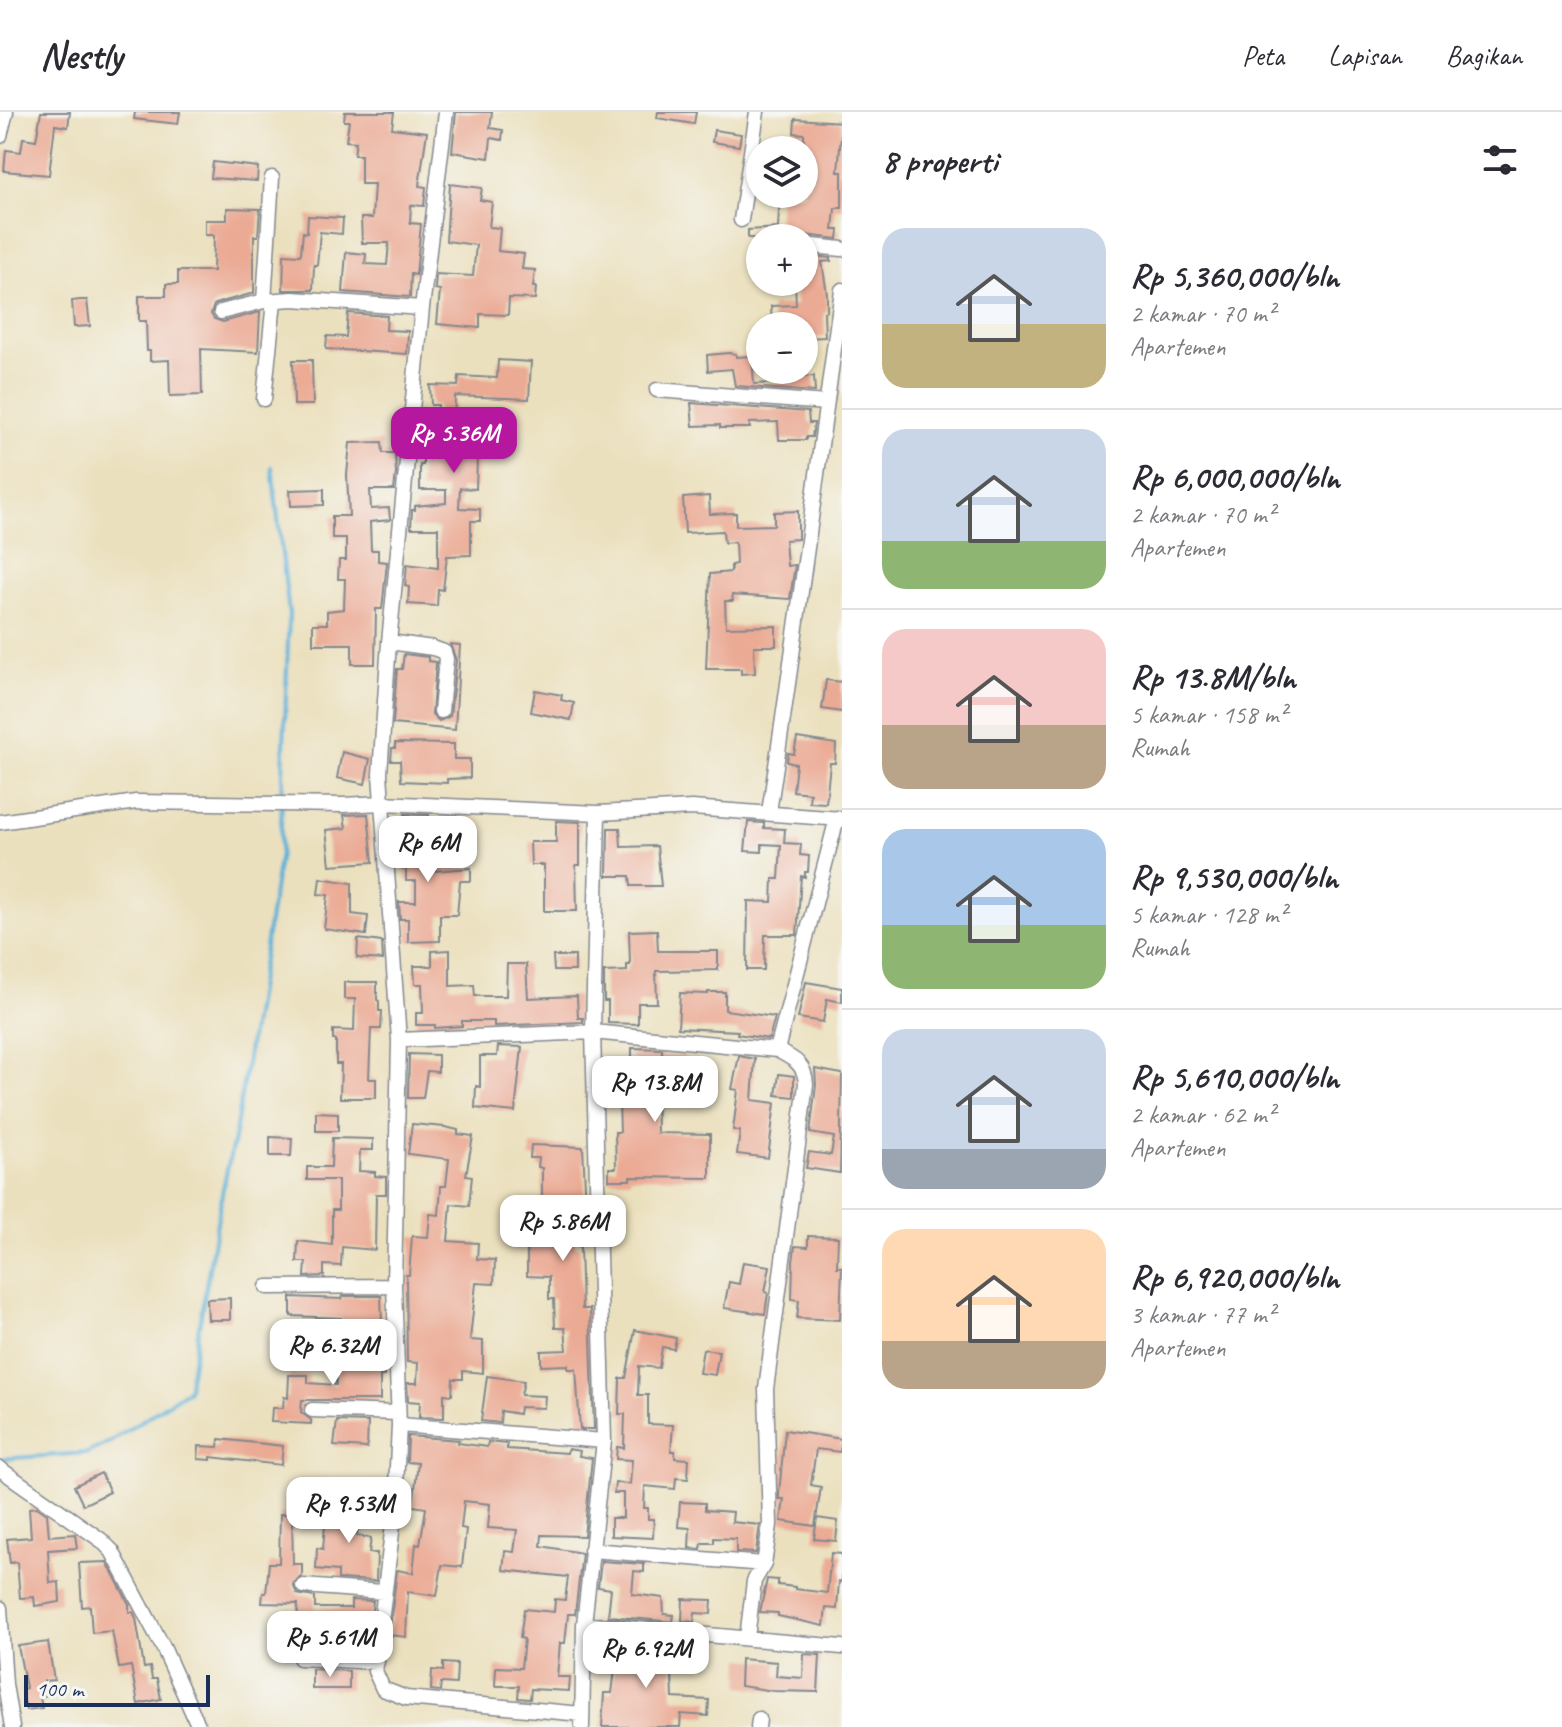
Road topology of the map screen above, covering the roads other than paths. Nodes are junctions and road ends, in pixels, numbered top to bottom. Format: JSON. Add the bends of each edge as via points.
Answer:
{"nodes":[{"id":1,"x":6,"y":112,"type":"edge"},
{"id":2,"x":446,"y":112,"type":"edge"},
{"id":3,"x":757,"y":112,"type":"edge"},
{"id":4,"x":0,"y":136,"type":"edge"},
{"id":5,"x":272,"y":178,"type":"dead end"},
{"id":6,"x":741,"y":220,"type":"dead end"},
{"id":7,"x":818,"y":246,"type":"edge"},
{"id":8,"x":842,"y":249,"type":"edge"},
{"id":9,"x":842,"y":290,"type":"edge"},
{"id":10,"x":269,"y":301,"type":"junction"},
{"id":11,"x":422,"y":308,"type":"junction"},
{"id":12,"x":221,"y":312,"type":"dead end"},
{"id":13,"x":657,"y":390,"type":"dead end"},
{"id":14,"x":264,"y":399,"type":"dead end"},
{"id":15,"x":826,"y":403,"type":"junction"},
{"id":16,"x":389,"y":642,"type":"junction"},
{"id":17,"x":441,"y":711,"type":"dead end"},
{"id":18,"x":382,"y":803,"type":"junction"},
{"id":19,"x":769,"y":812,"type":"junction"},
{"id":20,"x":598,"y":813,"type":"junction"},
{"id":21,"x":840,"y":818,"type":"edge"},
{"id":22,"x":0,"y":822,"type":"edge"},
{"id":23,"x":593,"y":1032,"type":"junction"},
{"id":24,"x":399,"y":1040,"type":"junction"},
{"id":25,"x":777,"y":1050,"type":"junction"},
{"id":26,"x":394,"y":1286,"type":"junction"},
{"id":27,"x":267,"y":1287,"type":"dead end"},
{"id":28,"x":312,"y":1410,"type":"dead end"},
{"id":29,"x":398,"y":1419,"type":"junction"},
{"id":30,"x":604,"y":1441,"type":"junction"},
{"id":31,"x":0,"y":1469,"type":"edge"},
{"id":32,"x":591,"y":1550,"type":"junction"},
{"id":33,"x":764,"y":1564,"type":"junction"},
{"id":34,"x":303,"y":1586,"type":"dead end"},
{"id":35,"x":383,"y":1592,"type":"junction"},
{"id":36,"x":0,"y":1608,"type":"edge"},
{"id":37,"x":584,"y":1624,"type":"junction"},
{"id":38,"x":747,"y":1638,"type":"junction"},
{"id":39,"x":842,"y":1647,"type":"edge"},
{"id":40,"x":300,"y":1658,"type":"dead end"},
{"id":41,"x":377,"y":1662,"type":"junction"},
{"id":42,"x":582,"y":1721,"type":"edge"},
{"id":43,"x":12,"y":1727,"type":"edge"},
{"id":44,"x":199,"y":1727,"type":"edge"}],
"edges":[{"from":1,"to":4,"type":"street"},
{"from":2,"to":11,"type":"street"},
{"from":3,"to":6,"type":"street"},
{"from":5,"to":10,"type":"street"},
{"from":7,"to":8,"type":"street"},
{"from":9,"to":15,"type":"street"},
{"from":10,"to":11,"type":"street"},
{"from":10,"to":12,"type":"street"},
{"from":10,"to":14,"type":"street"},
{"from":11,"to":16,"type":"street"},
{"from":13,"to":15,"type":"street"},
{"from":15,"to":19,"type":"street"},
{"from":16,"to":17,"type":"street","via":[[444,652]]},
{"from":16,"to":18,"type":"street"},
{"from":18,"to":20,"type":"street"},
{"from":18,"to":22,"type":"street","via":[[136,802]]},
{"from":18,"to":24,"type":"street"},
{"from":19,"to":20,"type":"street","via":[[692,808]]},
{"from":19,"to":21,"type":"street"},
{"from":20,"to":23,"type":"street"},
{"from":21,"to":25,"type":"street"},
{"from":23,"to":24,"type":"street"},
{"from":23,"to":25,"type":"street"},
{"from":23,"to":30,"type":"street"},
{"from":24,"to":26,"type":"street"},
{"from":25,"to":33,"type":"street","via":[[797,1061],[806,1084],[766,1389],[770,1525]]},
{"from":26,"to":27,"type":"street"},
{"from":26,"to":29,"type":"street"},
{"from":28,"to":29,"type":"street"},
{"from":29,"to":30,"type":"street"},
{"from":29,"to":35,"type":"street","via":[[395,1508]]},
{"from":30,"to":32,"type":"street"},
{"from":31,"to":44,"type":"street","via":[[112,1551]]},
{"from":32,"to":33,"type":"street"},
{"from":32,"to":37,"type":"street"},
{"from":33,"to":38,"type":"street","via":[[754,1581]]},
{"from":34,"to":35,"type":"street"},
{"from":35,"to":41,"type":"street"},
{"from":36,"to":43,"type":"street"},
{"from":37,"to":38,"type":"street"},
{"from":37,"to":42,"type":"street"},
{"from":38,"to":39,"type":"street"},
{"from":40,"to":41,"type":"street"},
{"from":41,"to":42,"type":"street","via":[[378,1682],[387,1693]]}]}
